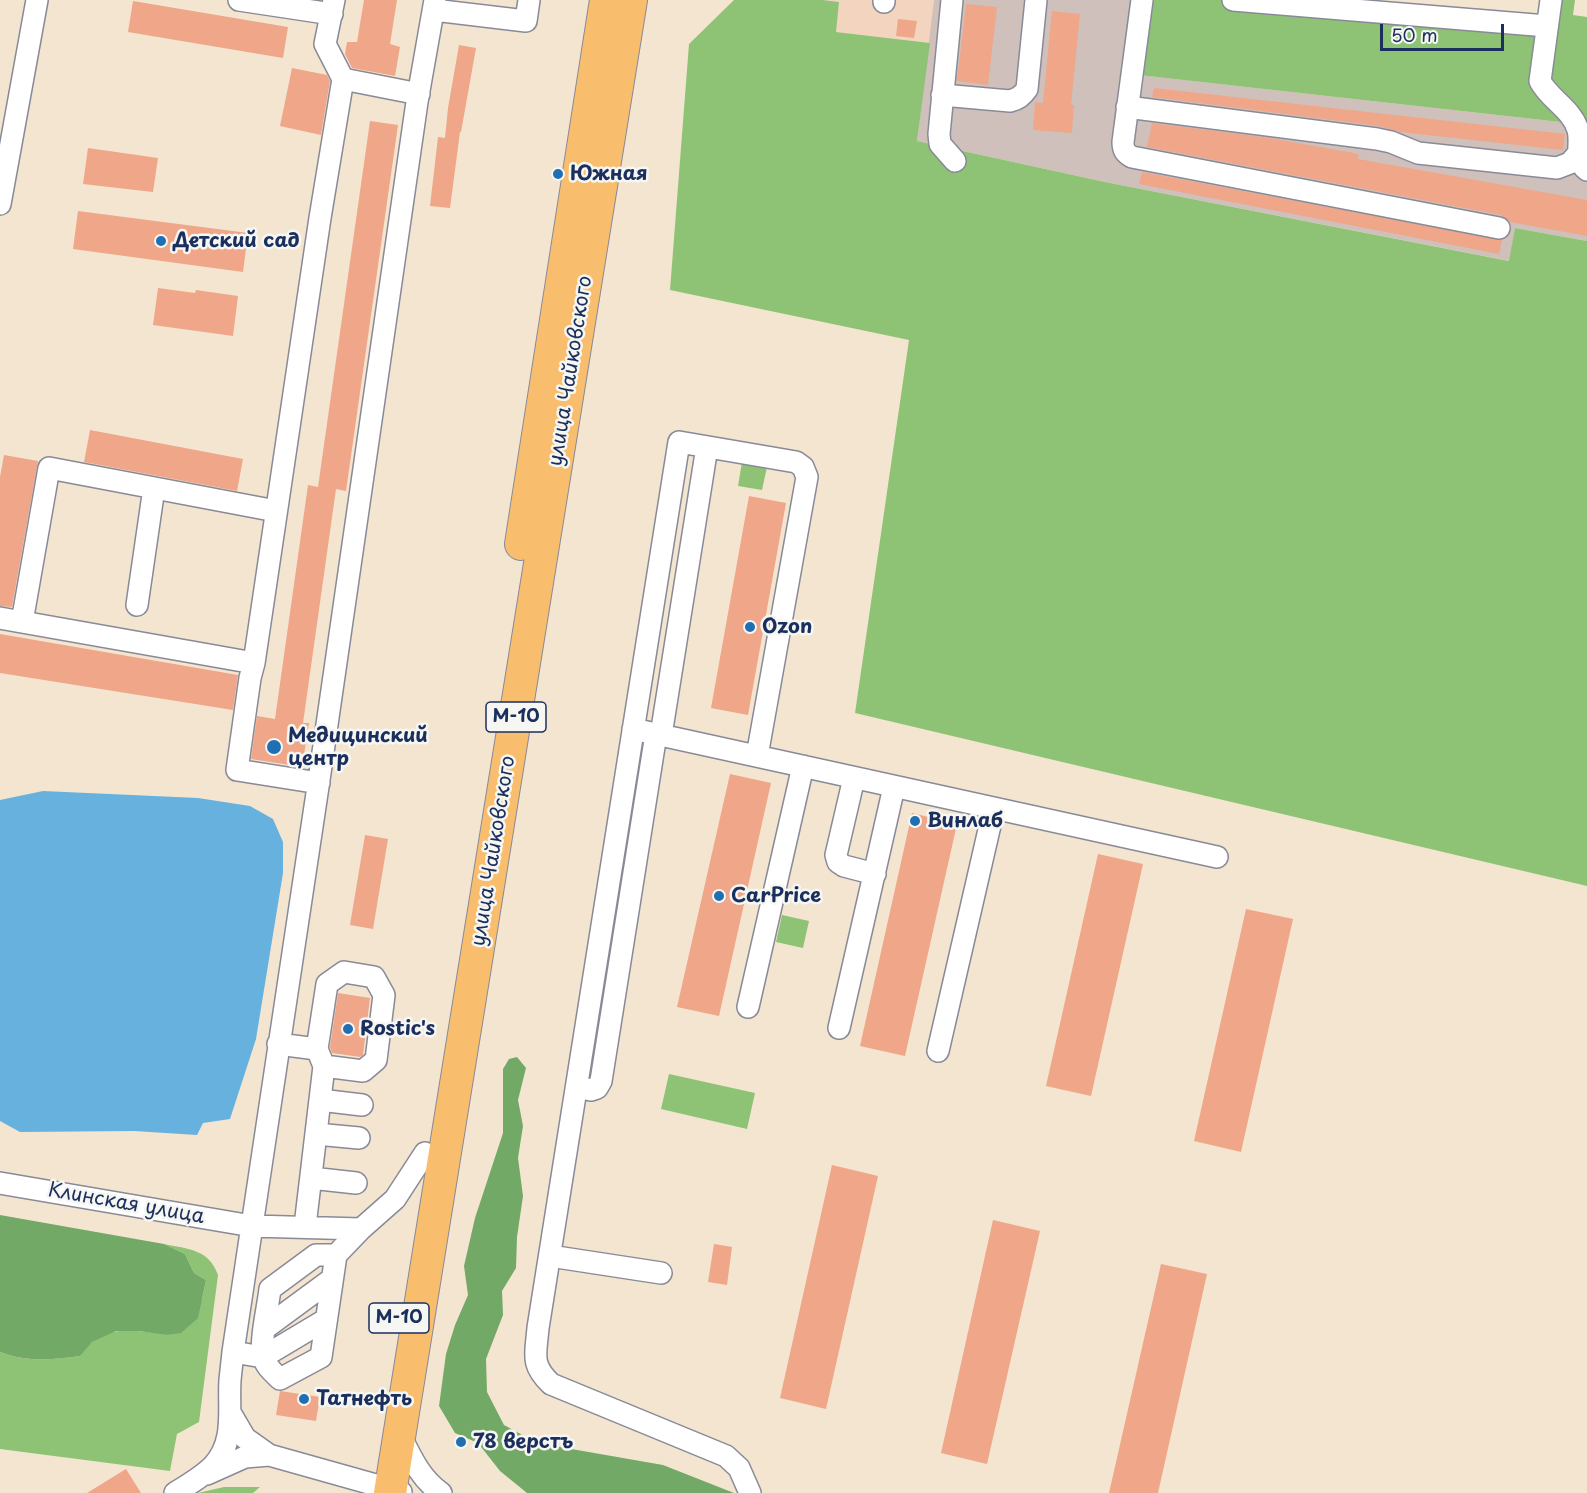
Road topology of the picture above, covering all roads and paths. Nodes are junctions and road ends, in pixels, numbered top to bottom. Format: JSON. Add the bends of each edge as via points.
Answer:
{"nodes":[{"id":1,"x":37,"y":0,"type":"edge"},
{"id":2,"x":239,"y":0,"type":"edge"},
{"id":3,"x":529,"y":0,"type":"edge"},
{"id":4,"x":606,"y":0,"type":"edge"},
{"id":5,"x":631,"y":0,"type":"edge"},
{"id":6,"x":952,"y":0,"type":"edge"},
{"id":7,"x":1036,"y":0,"type":"edge"},
{"id":8,"x":1142,"y":0,"type":"edge"},
{"id":9,"x":1233,"y":0,"type":"edge"},
{"id":10,"x":1551,"y":0,"type":"edge"},
{"id":11,"x":435,"y":5,"type":"edge"},
{"id":12,"x":333,"y":7,"type":"edge"},
{"id":13,"x":1547,"y":26,"type":"junction"},
{"id":14,"x":343,"y":79,"type":"junction"},
{"id":15,"x":419,"y":94,"type":"junction"},
{"id":16,"x":942,"y":95,"type":"junction"},
{"id":17,"x":1127,"y":107,"type":"junction"},
{"id":18,"x":955,"y":161,"type":"dead end"},
{"id":19,"x":1582,"y":162,"type":"edge"},
{"id":20,"x":0,"y":204,"type":"edge"},
{"id":21,"x":1499,"y":228,"type":"dead end"},
{"id":22,"x":707,"y":447,"type":"junction"},
{"id":23,"x":154,"y":488,"type":"junction"},
{"id":24,"x":276,"y":511,"type":"junction"},
{"id":25,"x":137,"y":605,"type":"dead end"},
{"id":26,"x":0,"y":618,"type":"edge"},
{"id":27,"x":22,"y":622,"type":"junction"},
{"id":28,"x":254,"y":663,"type":"junction"},
{"id":29,"x":633,"y":729,"type":"junction"},
{"id":30,"x":658,"y":735,"type":"junction"},
{"id":31,"x":756,"y":756,"type":"junction"},
{"id":32,"x":803,"y":766,"type":"junction"},
{"id":33,"x":854,"y":778,"type":"junction"},
{"id":34,"x":319,"y":783,"type":"junction"},
{"id":35,"x":894,"y":787,"type":"junction"},
{"id":36,"x":994,"y":808,"type":"junction"},
{"id":37,"x":1217,"y":857,"type":"dead end"},
{"id":38,"x":874,"y":874,"type":"junction"},
{"id":39,"x":748,"y":1007,"type":"dead end"},
{"id":40,"x":839,"y":1028,"type":"dead end"},
{"id":41,"x":278,"y":1044,"type":"junction"},
{"id":42,"x":938,"y":1051,"type":"dead end"},
{"id":43,"x":577,"y":1087,"type":"junction"},
{"id":44,"x":320,"y":1100,"type":"junction"},
{"id":45,"x":362,"y":1105,"type":"dead end"},
{"id":46,"x":316,"y":1134,"type":"junction"},
{"id":47,"x":360,"y":1138,"type":"dead end"},
{"id":48,"x":425,"y":1153,"type":"junction"},
{"id":49,"x":311,"y":1178,"type":"junction"},
{"id":50,"x":0,"y":1183,"type":"edge"},
{"id":51,"x":356,"y":1183,"type":"dead end"},
{"id":52,"x":252,"y":1226,"type":"junction"},
{"id":53,"x":305,"y":1227,"type":"junction"},
{"id":54,"x":361,"y":1229,"type":"junction"},
{"id":55,"x":336,"y":1255,"type":"junction"},
{"id":56,"x":550,"y":1256,"type":"junction"},
{"id":57,"x":661,"y":1273,"type":"dead end"},
{"id":58,"x":332,"y":1279,"type":"junction"},
{"id":59,"x":325,"y":1320,"type":"junction"},
{"id":60,"x":264,"y":1329,"type":"junction"},
{"id":61,"x":233,"y":1352,"type":"junction"},
{"id":62,"x":263,"y":1357,"type":"junction"},
{"id":63,"x":231,"y":1414,"type":"junction"},
{"id":64,"x":400,"y":1435,"type":"junction"},
{"id":65,"x":269,"y":1455,"type":"junction"},
{"id":66,"x":197,"y":1479,"type":"junction"},
{"id":67,"x":385,"y":1490,"type":"edge"},
{"id":68,"x":175,"y":1493,"type":"edge"},
{"id":69,"x":441,"y":1493,"type":"edge"},
{"id":70,"x":750,"y":1493,"type":"edge"}],
"edges":[{"from":1,"to":20,"type":"street"},
{"from":2,"to":12,"type":"street"},
{"from":3,"to":11,"type":"street","via":[[526,21]]},
{"from":4,"to":48,"type":"highway","name":"улица Чайковского","number":"М-10"},
{"from":5,"to":64,"type":"highway","name":"улица Чайковского","number":"М-10"},
{"from":6,"to":16,"type":"street"},
{"from":7,"to":16,"type":"street","via":[[1027,89],[1023,96],[1010,101]]},
{"from":8,"to":17,"type":"street"},
{"from":9,"to":13,"type":"street"},
{"from":10,"to":13,"type":"street"},
{"from":11,"to":15,"type":"street"},
{"from":12,"to":14,"type":"street","via":[[325,44]]},
{"from":13,"to":19,"type":"street","via":[[1540,81],[1574,120]]},
{"from":14,"to":15,"type":"street"},
{"from":14,"to":24,"type":"street"},
{"from":15,"to":34,"type":"street"},
{"from":16,"to":18,"type":"street","via":[[940,144]]},
{"from":17,"to":19,"type":"street","via":[[1391,142],[1419,153],[1557,168]]},
{"from":17,"to":21,"type":"street","via":[[1123,145],[1132,157]]},
{"from":22,"to":29,"type":"street","via":[[679,442]]},
{"from":22,"to":30,"type":"street"},
{"from":22,"to":31,"type":"street","via":[[796,462],[807,477]]},
{"from":23,"to":24,"type":"street"},
{"from":23,"to":25,"type":"street"},
{"from":23,"to":27,"type":"street","via":[[49,468]]},
{"from":24,"to":28,"type":"street"},
{"from":26,"to":27,"type":"street"},
{"from":27,"to":28,"type":"street"},
{"from":28,"to":34,"type":"street","via":[[237,770]]},
{"from":29,"to":30,"type":"street"},
{"from":29,"to":43,"type":"street"},
{"from":30,"to":31,"type":"street"},
{"from":30,"to":43,"type":"street","via":[[601,1081],[591,1090]]},
{"from":31,"to":32,"type":"street"},
{"from":32,"to":33,"type":"street"},
{"from":32,"to":39,"type":"street"},
{"from":33,"to":35,"type":"street"},
{"from":33,"to":38,"type":"street","via":[[836,855],[844,866]]},
{"from":34,"to":41,"type":"street"},
{"from":35,"to":36,"type":"street"},
{"from":35,"to":38,"type":"street"},
{"from":36,"to":37,"type":"street"},
{"from":36,"to":42,"type":"street"},
{"from":38,"to":40,"type":"street"},
{"from":41,"to":44,"type":"street","via":[[320,1057]]},
{"from":41,"to":52,"type":"street"},
{"from":43,"to":56,"type":"street"},
{"from":44,"to":45,"type":"street"},
{"from":44,"to":46,"type":"street"},
{"from":46,"to":47,"type":"street"},
{"from":46,"to":49,"type":"street"},
{"from":48,"to":54,"type":"street","via":[[395,1199]]},
{"from":48,"to":67,"type":"highway","name":"улица Чайковского","number":"М-10"},
{"from":49,"to":51,"type":"street"},
{"from":49,"to":53,"type":"street"},
{"from":50,"to":52,"type":"street","name":"Клинская улица"},
{"from":52,"to":53,"type":"street","name":"Клинская улица"},
{"from":52,"to":61,"type":"street"},
{"from":53,"to":54,"type":"street","name":"Клинская улица"},
{"from":54,"to":55,"type":"street"},
{"from":55,"to":58,"type":"street"},
{"from":55,"to":60,"type":"street","via":[[315,1255],[270,1289]]},
{"from":56,"to":57,"type":"street"},
{"from":56,"to":70,"type":"street","via":[[538,1328],[536,1363],[541,1374],[551,1384],[726,1456],[739,1468]]},
{"from":58,"to":59,"type":"street"},
{"from":58,"to":60,"type":"street"},
{"from":59,"to":62,"type":"street"},
{"from":59,"to":62,"type":"street","via":[[321,1357],[280,1378]]},
{"from":60,"to":62,"type":"street"},
{"from":61,"to":62,"type":"street"},
{"from":61,"to":63,"type":"street"},
{"from":63,"to":65,"type":"street","via":[[246,1438]]},
{"from":63,"to":66,"type":"street","via":[[224,1449],[214,1465]]},
{"from":64,"to":67,"type":"highway","name":"улица Чайковского","number":"М-10"},
{"from":64,"to":69,"type":"street","via":[[420,1473]]},
{"from":65,"to":66,"type":"street","via":[[245,1457]]},
{"from":65,"to":67,"type":"street"},
{"from":66,"to":68,"type":"street"}]}
